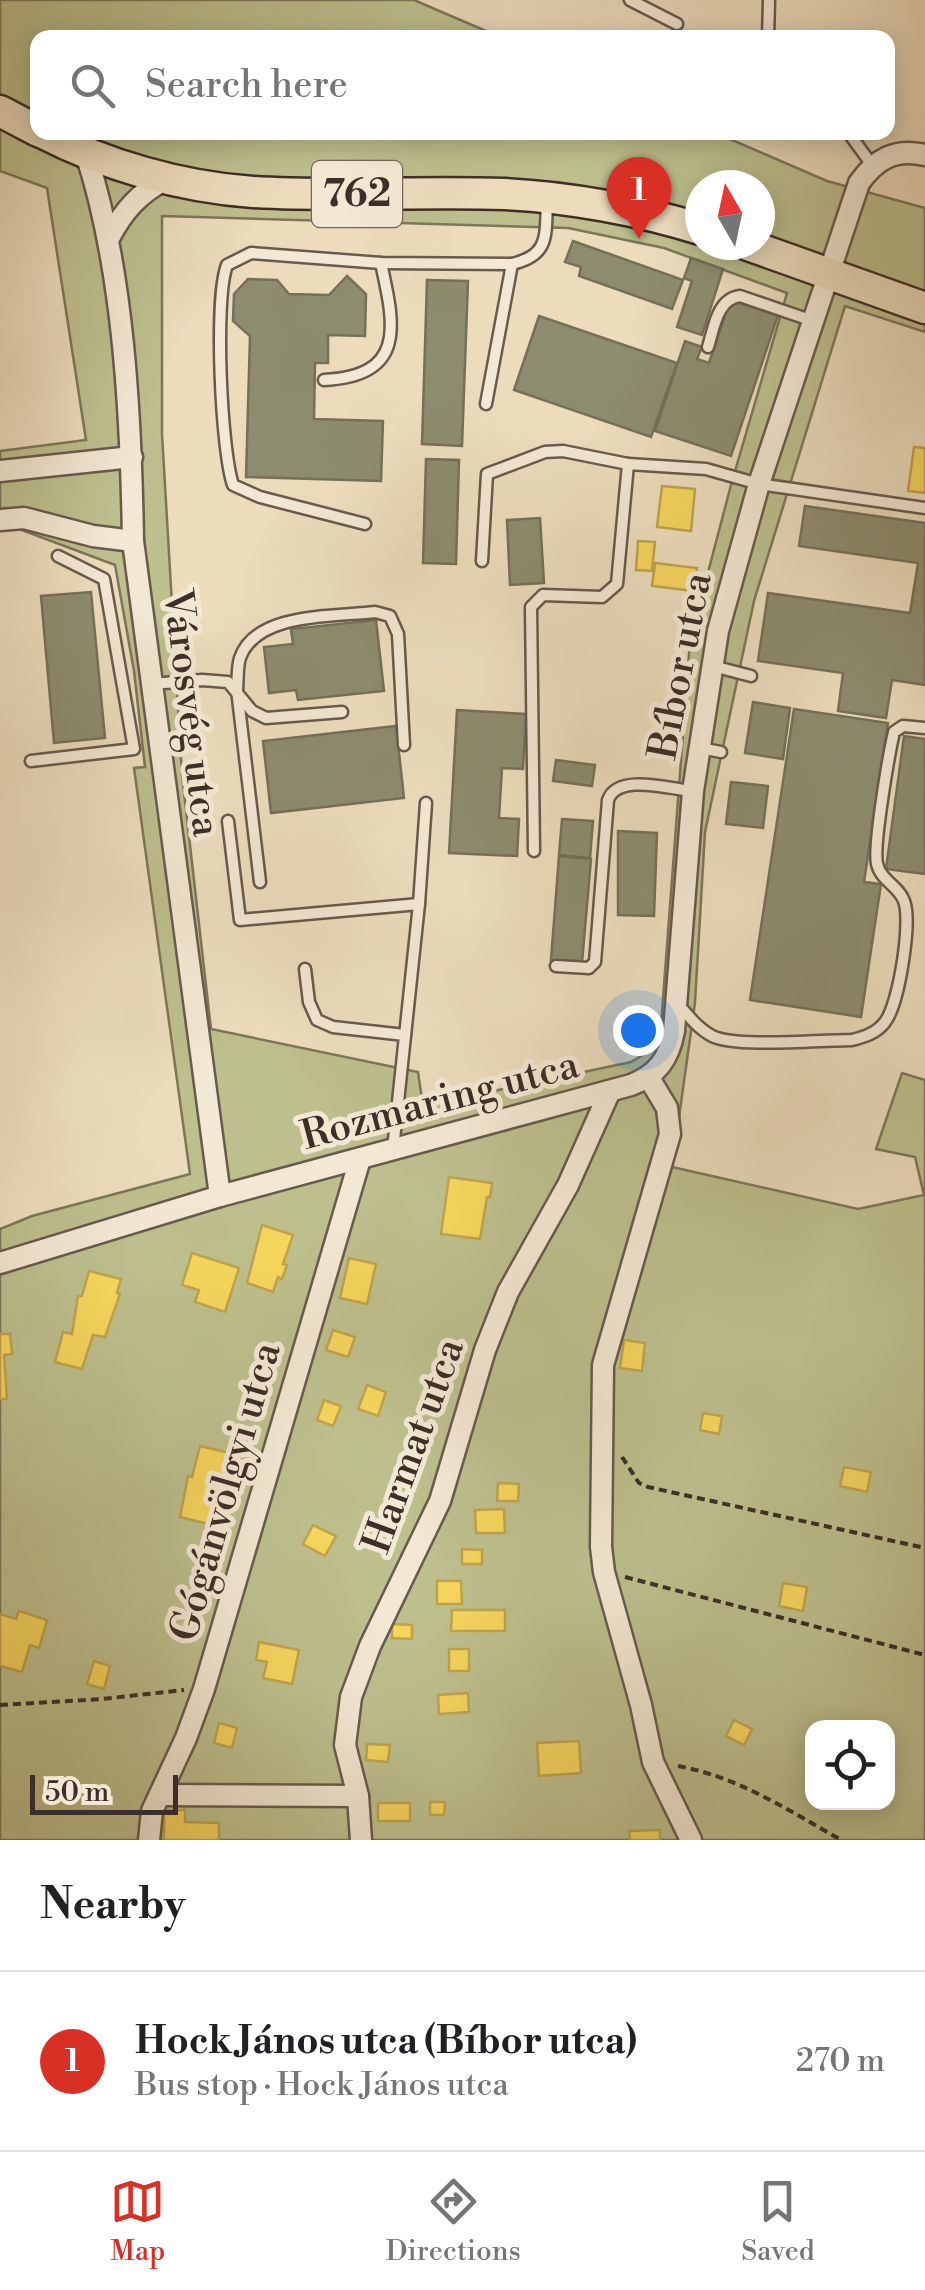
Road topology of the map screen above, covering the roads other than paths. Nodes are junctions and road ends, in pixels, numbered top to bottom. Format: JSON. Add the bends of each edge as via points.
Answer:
{"nodes":[{"id":1,"x":630,"y":0,"type":"edge"},
{"id":2,"x":769,"y":0,"type":"edge"},
{"id":3,"x":677,"y":24,"type":"dead end"},
{"id":4,"x":768,"y":30,"type":"edge"},
{"id":5,"x":0,"y":111,"type":"edge"},
{"id":6,"x":30,"y":127,"type":"edge"},
{"id":7,"x":56,"y":140,"type":"edge"},
{"id":8,"x":854,"y":140,"type":"edge"},
{"id":9,"x":86,"y":154,"type":"junction"},
{"id":10,"x":925,"y":155,"type":"edge"},
{"id":11,"x":872,"y":165,"type":"junction"},
{"id":12,"x":168,"y":178,"type":"junction"},
{"id":13,"x":547,"y":199,"type":"junction"},
{"id":14,"x":685,"y":226,"type":"edge"},
{"id":15,"x":109,"y":238,"type":"junction"},
{"id":16,"x":775,"y":255,"type":"edge"},
{"id":17,"x":382,"y":263,"type":"junction"},
{"id":18,"x":512,"y":264,"type":"junction"},
{"id":19,"x":829,"y":274,"type":"junction"},
{"id":20,"x":925,"y":308,"type":"edge"},
{"id":21,"x":813,"y":321,"type":"junction"},
{"id":22,"x":708,"y":347,"type":"dead end"},
{"id":23,"x":324,"y":380,"type":"dead end"},
{"id":24,"x":486,"y":404,"type":"dead end"},
{"id":25,"x":132,"y":457,"type":"junction"},
{"id":26,"x":628,"y":464,"type":"junction"},
{"id":27,"x":0,"y":471,"type":"edge"},
{"id":28,"x":759,"y":484,"type":"junction"},
{"id":29,"x":925,"y":508,"type":"edge"},
{"id":30,"x":0,"y":520,"type":"edge"},
{"id":31,"x":365,"y":524,"type":"dead end"},
{"id":32,"x":133,"y":541,"type":"junction"},
{"id":33,"x":58,"y":556,"type":"dead end"},
{"id":34,"x":482,"y":561,"type":"dead end"},
{"id":35,"x":712,"y":666,"type":"junction"},
{"id":36,"x":750,"y":676,"type":"dead end"},
{"id":37,"x":152,"y":684,"type":"junction"},
{"id":38,"x":237,"y":690,"type":"junction"},
{"id":39,"x":342,"y":712,"type":"dead end"},
{"id":40,"x":156,"y":718,"type":"junction"},
{"id":41,"x":130,"y":720,"type":"junction"},
{"id":42,"x":925,"y":728,"type":"edge"},
{"id":43,"x":404,"y":745,"type":"dead end"},
{"id":44,"x":699,"y":748,"type":"junction"},
{"id":45,"x":721,"y":752,"type":"dead end"},
{"id":46,"x":32,"y":761,"type":"dead end"},
{"id":47,"x":693,"y":791,"type":"junction"},
{"id":48,"x":426,"y":802,"type":"dead end"},
{"id":49,"x":228,"y":820,"type":"dead end"},
{"id":50,"x":534,"y":851,"type":"dead end"},
{"id":51,"x":260,"y":882,"type":"dead end"},
{"id":52,"x":419,"y":904,"type":"junction"},
{"id":53,"x":556,"y":966,"type":"dead end"},
{"id":54,"x":305,"y":969,"type":"dead end"},
{"id":55,"x":678,"y":1003,"type":"junction"},
{"id":56,"x":406,"y":1036,"type":"junction"},
{"id":57,"x":649,"y":1078,"type":"junction"},
{"id":58,"x":610,"y":1090,"type":"junction"},
{"id":59,"x":393,"y":1150,"type":"junction"},
{"id":60,"x":360,"y":1159,"type":"junction"},
{"id":61,"x":220,"y":1196,"type":"junction"},
{"id":62,"x":0,"y":1263,"type":"edge"},
{"id":63,"x":161,"y":1794,"type":"junction"},
{"id":64,"x":358,"y":1796,"type":"junction"},
{"id":65,"x":149,"y":1840,"type":"edge"},
{"id":66,"x":361,"y":1840,"type":"edge"},
{"id":67,"x":690,"y":1840,"type":"edge"}],
"edges":[{"from":1,"to":3,"type":"lane"},
{"from":2,"to":4,"type":"lane"},
{"from":5,"to":6,"type":"main road","number":"762"},
{"from":7,"to":9,"type":"main road","number":"762"},
{"from":8,"to":11,"type":"lane"},
{"from":9,"to":12,"type":"main road","number":"762"},
{"from":9,"to":15,"type":"street","name":"Városvég utca"},
{"from":10,"to":11,"type":"street","via":[[898,153]]},
{"from":11,"to":19,"type":"street","name":"Bíbor utca","via":[[859,183]]},
{"from":12,"to":13,"type":"main road","number":"762","via":[[249,192]]},
{"from":12,"to":15,"type":"street","via":[[133,202]]},
{"from":13,"to":14,"type":"main road","number":"762"},
{"from":13,"to":18,"type":"lane","via":[[544,242],[530,260]]},
{"from":15,"to":25,"type":"street","name":"Városvég utca"},
{"from":16,"to":19,"type":"main road"},
{"from":17,"to":18,"type":"lane"},
{"from":17,"to":23,"type":"lane","via":[[393,322],[385,352],[367,370]]},
{"from":17,"to":31,"type":"lane","via":[[251,253],[227,264],[222,282],[220,383],[233,485]]},
{"from":18,"to":24,"type":"lane"},
{"from":19,"to":20,"type":"main road"},
{"from":19,"to":21,"type":"street","name":"Bíbor utca"},
{"from":21,"to":22,"type":"lane","via":[[731,297]]},
{"from":21,"to":28,"type":"street","name":"Bíbor utca"},
{"from":25,"to":27,"type":"street"},
{"from":25,"to":32,"type":"street","name":"Városvég utca"},
{"from":26,"to":28,"type":"lane","via":[[706,469]]},
{"from":26,"to":34,"type":"lane","via":[[544,452],[487,474]]},
{"from":26,"to":50,"type":"lane","via":[[617,584],[602,597],[542,596],[531,607]]},
{"from":28,"to":29,"type":"lane"},
{"from":28,"to":35,"type":"street","name":"Bíbor utca"},
{"from":30,"to":32,"type":"street","via":[[24,518]]},
{"from":32,"to":37,"type":"street","name":"Városvég utca"},
{"from":33,"to":41,"type":"lane","via":[[104,579]]},
{"from":35,"to":36,"type":"lane"},
{"from":35,"to":44,"type":"street","name":"Bíbor utca"},
{"from":37,"to":38,"type":"lane","via":[[217,679]]},
{"from":37,"to":40,"type":"street","name":"Városvég utca"},
{"from":38,"to":39,"type":"lane","via":[[266,718]]},
{"from":38,"to":43,"type":"lane","via":[[239,660],[262,630],[283,622],[390,616],[398,634]]},
{"from":38,"to":51,"type":"lane"},
{"from":40,"to":41,"type":"lane"},
{"from":40,"to":61,"type":"street","name":"Városvég utca"},
{"from":41,"to":46,"type":"lane","via":[[134,749]]},
{"from":42,"to":55,"type":"lane","via":[[894,732],[880,826],[877,865],[908,912],[896,1000],[885,1022],[852,1040],[736,1041],[703,1031]]},
{"from":44,"to":45,"type":"lane"},
{"from":44,"to":47,"type":"street","name":"Bíbor utca"},
{"from":47,"to":53,"type":"lane","via":[[624,785],[611,792],[595,962],[589,968]]},
{"from":47,"to":55,"type":"street","name":"Bíbor utca","via":[[697,840]]},
{"from":48,"to":52,"type":"lane"},
{"from":49,"to":52,"type":"lane","via":[[240,920]]},
{"from":52,"to":56,"type":"lane"},
{"from":54,"to":56,"type":"lane","via":[[317,1020]]},
{"from":55,"to":57,"type":"street","name":"Bíbor utca","via":[[669,1052]]},
{"from":56,"to":59,"type":"lane"},
{"from":57,"to":58,"type":"street","name":"Rozmaring utca"},
{"from":57,"to":67,"type":"street","via":[[668,1108],[670,1134],[603,1366],[601,1547],[652,1762]]},
{"from":58,"to":59,"type":"street","name":"Rozmaring utca"},
{"from":58,"to":64,"type":"street","name":"Harmat utca","via":[[568,1185],[508,1292],[440,1501],[358,1675],[345,1745]]},
{"from":59,"to":60,"type":"street","name":"Rozmaring utca"},
{"from":60,"to":61,"type":"street","name":"Rozmaring utca"},
{"from":60,"to":63,"type":"street","name":"Gógánvölgyi utca","via":[[204,1690]]},
{"from":61,"to":62,"type":"street","name":"Rozmaring utca"},
{"from":63,"to":64,"type":"street"},
{"from":63,"to":65,"type":"street","name":"Gógánvölgyi utca","via":[[148,1823]]},
{"from":64,"to":66,"type":"street","name":"Harmat utca"}]}
